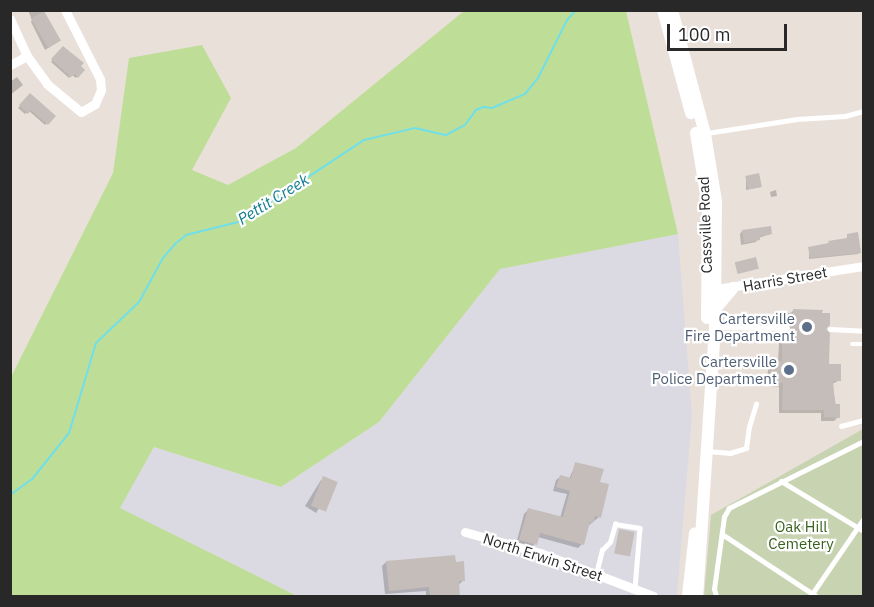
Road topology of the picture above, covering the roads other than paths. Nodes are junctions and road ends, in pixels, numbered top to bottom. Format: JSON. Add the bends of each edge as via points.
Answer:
{"nodes":[{"id":1,"x":65,"y":10,"type":"edge"},
{"id":2,"x":663,"y":10,"type":"edge"},
{"id":3,"x":672,"y":10,"type":"edge"},
{"id":4,"x":10,"y":19,"type":"edge"},
{"id":5,"x":27,"y":56,"type":"junction"},
{"id":6,"x":10,"y":64,"type":"edge"},
{"id":7,"x":864,"y":111,"type":"edge"},
{"id":8,"x":705,"y":134,"type":"junction"},
{"id":9,"x":864,"y":266,"type":"edge"},
{"id":10,"x":733,"y":288,"type":"junction"},
{"id":11,"x":712,"y":290,"type":"junction"},
{"id":12,"x":715,"y":309,"type":"junction"},
{"id":13,"x":715,"y":327,"type":"junction"},
{"id":14,"x":787,"y":328,"type":"dead end"},
{"id":15,"x":830,"y":329,"type":"dead end"},
{"id":16,"x":864,"y":331,"type":"edge"},
{"id":17,"x":852,"y":344,"type":"dead end"},
{"id":18,"x":864,"y":344,"type":"edge"},
{"id":19,"x":710,"y":373,"type":"junction"},
{"id":20,"x":756,"y":404,"type":"dead end"},
{"id":21,"x":864,"y":420,"type":"edge"},
{"id":22,"x":841,"y":426,"type":"dead end"},
{"id":23,"x":864,"y":441,"type":"edge"},
{"id":24,"x":707,"y":450,"type":"junction"},
{"id":25,"x":781,"y":481,"type":"junction"},
{"id":26,"x":703,"y":494,"type":"junction"},
{"id":27,"x":864,"y":518,"type":"edge"},
{"id":28,"x":857,"y":528,"type":"junction"},
{"id":29,"x":864,"y":531,"type":"edge"},
{"id":30,"x":465,"y":532,"type":"dead end"},
{"id":31,"x":722,"y":534,"type":"junction"},
{"id":32,"x":596,"y":574,"type":"junction"},
{"id":33,"x":635,"y":589,"type":"junction"},
{"id":34,"x":814,"y":595,"type":"edge"},
{"id":35,"x":653,"y":597,"type":"edge"},
{"id":36,"x":688,"y":597,"type":"edge"},
{"id":37,"x":697,"y":597,"type":"edge"},
{"id":38,"x":716,"y":597,"type":"edge"}],
"edges":[{"from":1,"to":5,"type":"street","via":[[100,79],[101,90],[94,104],[81,112],[47,84]]},
{"from":2,"to":11,"type":"main road","name":"Cassville Road","via":[[704,172]]},
{"from":3,"to":8,"type":"main road","name":"Cassville Road"},
{"from":4,"to":5,"type":"street"},
{"from":5,"to":6,"type":"street"},
{"from":7,"to":8,"type":"lane"},
{"from":8,"to":11,"type":"main road","name":"Cassville Road","via":[[716,201]]},
{"from":9,"to":10,"type":"street","name":"Harris Street"},
{"from":10,"to":11,"type":"street","name":"Harris Street"},
{"from":10,"to":12,"type":"main road"},
{"from":11,"to":12,"type":"main road","name":"Cassville Road"},
{"from":11,"to":19,"type":"main road","name":"Cassville Road"},
{"from":12,"to":13,"type":"main road","name":"Cassville Road"},
{"from":13,"to":14,"type":"lane"},
{"from":13,"to":19,"type":"main road","name":"Cassville Road"},
{"from":15,"to":16,"type":"lane"},
{"from":17,"to":18,"type":"lane"},
{"from":19,"to":24,"type":"main road","name":"Cassville Road"},
{"from":20,"to":24,"type":"lane","via":[[746,448],[730,453]]},
{"from":21,"to":22,"type":"lane"},
{"from":23,"to":25,"type":"lane"},
{"from":24,"to":26,"type":"main road","name":"Cassville Road"},
{"from":25,"to":28,"type":"lane"},
{"from":25,"to":31,"type":"lane","via":[[729,508]]},
{"from":26,"to":36,"type":"main road","name":"Cassville Road"},
{"from":26,"to":37,"type":"main road","name":"Cassville Road","via":[[704,529]]},
{"from":27,"to":28,"type":"lane"},
{"from":28,"to":29,"type":"lane"},
{"from":28,"to":34,"type":"lane"},
{"from":30,"to":32,"type":"street","name":"North Erwin Street"},
{"from":31,"to":34,"type":"lane"},
{"from":31,"to":38,"type":"lane"},
{"from":32,"to":33,"type":"street","name":"North Erwin Street"},
{"from":32,"to":33,"type":"lane","via":[[615,524],[640,528]]},
{"from":33,"to":35,"type":"street","name":"North Erwin Street"}]}
